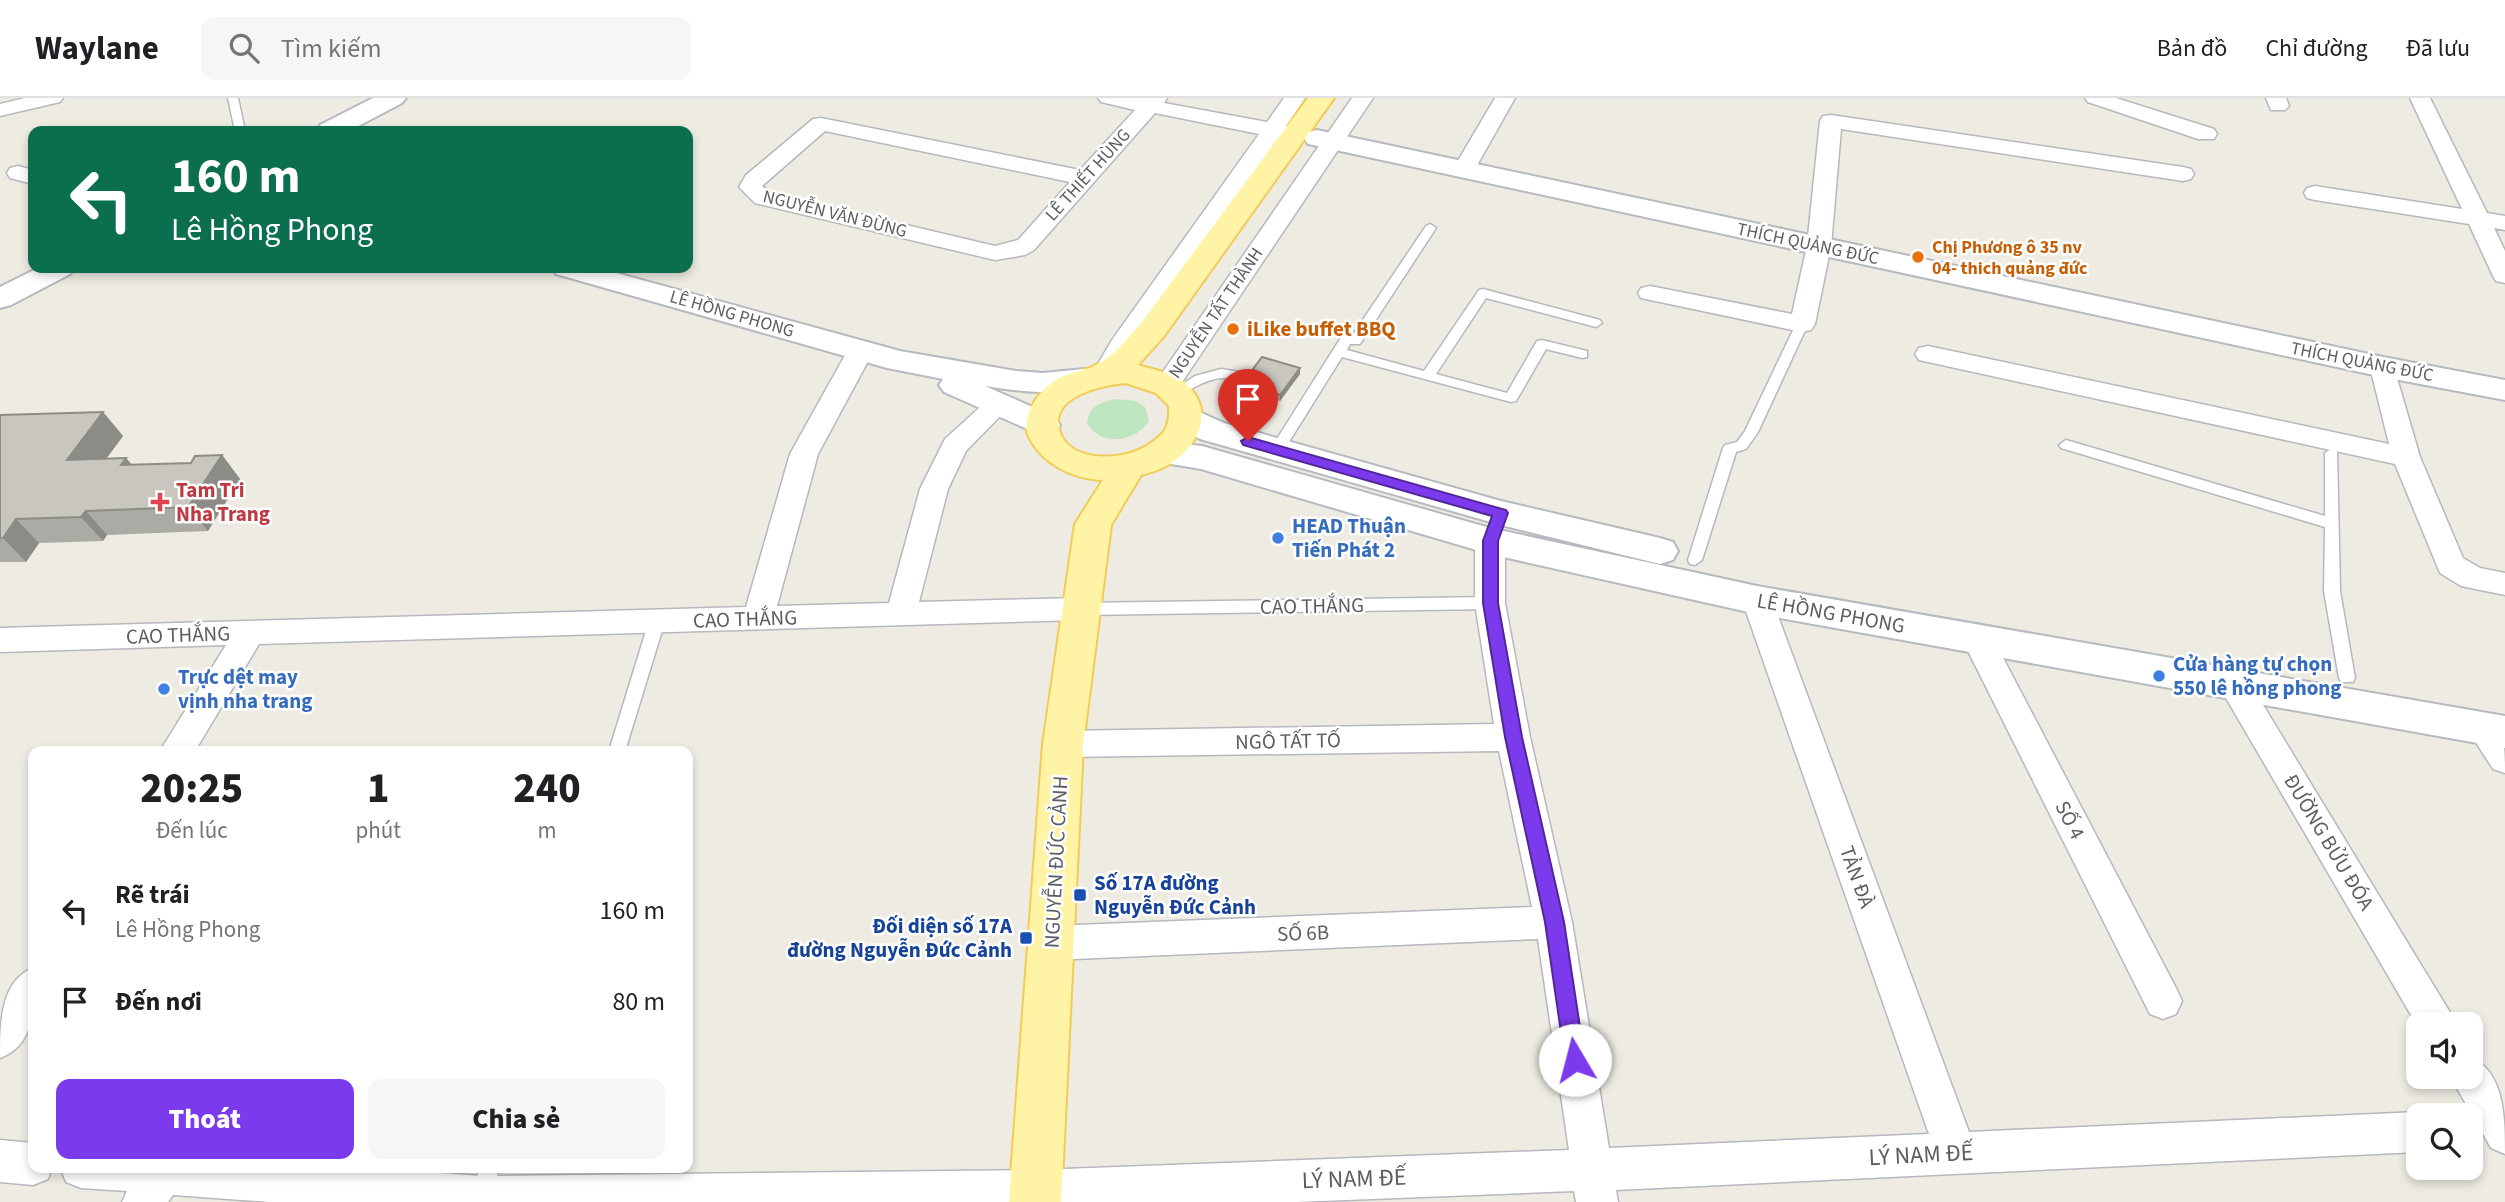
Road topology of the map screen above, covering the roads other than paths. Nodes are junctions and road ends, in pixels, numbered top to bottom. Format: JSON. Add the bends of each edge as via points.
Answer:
{"nodes":[{"id":1,"x":52,"y":98,"type":"edge"},
{"id":2,"x":233,"y":98,"type":"edge"},
{"id":3,"x":393,"y":98,"type":"edge"},
{"id":4,"x":1108,"y":98,"type":"edge"},
{"id":5,"x":1295,"y":98,"type":"edge"},
{"id":6,"x":1321,"y":98,"type":"edge"},
{"id":7,"x":1344,"y":98,"type":"edge"},
{"id":8,"x":1363,"y":98,"type":"edge"},
{"id":9,"x":1505,"y":98,"type":"edge"},
{"id":10,"x":2095,"y":98,"type":"edge"},
{"id":11,"x":2420,"y":98,"type":"edge"},
{"id":12,"x":1153,"y":102,"type":"edge"},
{"id":13,"x":0,"y":110,"type":"edge"},
{"id":14,"x":239,"y":126,"type":"edge"},
{"id":15,"x":339,"y":126,"type":"edge"},
{"id":16,"x":2206,"y":134,"type":"dead end"},
{"id":17,"x":1305,"y":136,"type":"junction"},
{"id":18,"x":1463,"y":171,"type":"junction"},
{"id":19,"x":2183,"y":174,"type":"dead end"},
{"id":20,"x":1084,"y":178,"type":"junction"},
{"id":21,"x":2315,"y":193,"type":"dead end"},
{"id":22,"x":2477,"y":219,"type":"junction"},
{"id":23,"x":2505,"y":223,"type":"edge"},
{"id":24,"x":1430,"y":228,"type":"dead end"},
{"id":25,"x":1819,"y":246,"type":"junction"},
{"id":26,"x":1017,"y":250,"type":"joint"},
{"id":27,"x":50,"y":273,"type":"edge"},
{"id":28,"x":584,"y":273,"type":"edge"},
{"id":29,"x":2505,"y":276,"type":"edge"},
{"id":30,"x":1650,"y":293,"type":"dead end"},
{"id":31,"x":0,"y":299,"type":"edge"},
{"id":32,"x":1596,"y":323,"type":"dead end"},
{"id":33,"x":1802,"y":324,"type":"junction"},
{"id":34,"x":861,"y":350,"type":"junction"},
{"id":35,"x":1339,"y":352,"type":"junction"},
{"id":36,"x":1582,"y":354,"type":"dead end"},
{"id":37,"x":1928,"y":354,"type":"dead end"},
{"id":38,"x":898,"y":361,"type":"junction"},
{"id":39,"x":2383,"y":367,"type":"junction"},
{"id":40,"x":1428,"y":375,"type":"junction"},
{"id":41,"x":1095,"y":377,"type":"junction"},
{"id":42,"x":2505,"y":390,"type":"edge"},
{"id":43,"x":1177,"y":398,"type":"junction"},
{"id":44,"x":999,"y":404,"type":"junction"},
{"id":45,"x":1043,"y":425,"type":"junction"},
{"id":46,"x":2066,"y":445,"type":"dead end"},
{"id":47,"x":1263,"y":446,"type":"junction"},
{"id":48,"x":1166,"y":453,"type":"junction"},
{"id":49,"x":2332,"y":453,"type":"dead end"},
{"id":50,"x":2406,"y":457,"type":"junction"},
{"id":51,"x":1077,"y":463,"type":"junction"},
{"id":52,"x":1129,"y":467,"type":"junction"},
{"id":53,"x":1093,"y":524,"type":"junction"},
{"id":54,"x":2333,"y":524,"type":"junction"},
{"id":55,"x":1496,"y":527,"type":"junction"},
{"id":56,"x":1695,"y":560,"type":"junction"},
{"id":57,"x":2505,"y":584,"type":"edge"},
{"id":58,"x":1757,"y":600,"type":"junction"},
{"id":59,"x":1490,"y":603,"type":"junction"},
{"id":60,"x":1080,"y":610,"type":"junction"},
{"id":61,"x":901,"y":614,"type":"junction"},
{"id":62,"x":758,"y":618,"type":"junction"},
{"id":63,"x":657,"y":621,"type":"junction"},
{"id":64,"x":250,"y":633,"type":"junction"},
{"id":65,"x":1978,"y":639,"type":"junction"},
{"id":66,"x":4,"y":645,"type":"edge"},
{"id":67,"x":2232,"y":672,"type":"junction"},
{"id":68,"x":2347,"y":678,"type":"junction"},
{"id":69,"x":2497,"y":722,"type":"edge"},
{"id":70,"x":1513,"y":737,"type":"junction"},
{"id":71,"x":1063,"y":744,"type":"junction"},
{"id":72,"x":180,"y":746,"type":"edge"},
{"id":73,"x":619,"y":746,"type":"edge"},
{"id":74,"x":2505,"y":759,"type":"edge"},
{"id":75,"x":1554,"y":922,"type":"junction"},
{"id":76,"x":1052,"y":943,"type":"junction"},
{"id":77,"x":28,"y":993,"type":"edge"},
{"id":78,"x":2162,"y":1000,"type":"dead end"},
{"id":79,"x":2431,"y":1012,"type":"edge"},
{"id":80,"x":0,"y":1040,"type":"edge"},
{"id":81,"x":2476,"y":1089,"type":"edge"},
{"id":82,"x":2495,"y":1130,"type":"edge"},
{"id":83,"x":2406,"y":1133,"type":"edge"},
{"id":84,"x":1956,"y":1153,"type":"junction"},
{"id":85,"x":0,"y":1161,"type":"edge"},
{"id":86,"x":28,"y":1164,"type":"edge"},
{"id":87,"x":101,"y":1173,"type":"edge"},
{"id":88,"x":485,"y":1182,"type":"edge"},
{"id":89,"x":1594,"y":1186,"type":"edge"},
{"id":90,"x":153,"y":1188,"type":"edge"},
{"id":91,"x":1036,"y":1197,"type":"edge"}],
"edges":[{"from":1,"to":13,"type":"street"},
{"from":2,"to":14,"type":"lane"},
{"from":3,"to":15,"type":"main road"},
{"from":4,"to":12,"type":"street"},
{"from":5,"to":17,"type":"street","name":"NGUYỄN TẤT THÀNH"},
{"from":6,"to":17,"type":"main road","name":"NGUYỄN TẤT THÀNH"},
{"from":7,"to":17,"type":"main road","name":"NGUYỄN TẤT THÀNH"},
{"from":8,"to":17,"type":"street","name":"NGUYỄN TẤT THÀNH"},
{"from":9,"to":18,"type":"street"},
{"from":10,"to":16,"type":"street"},
{"from":11,"to":22,"type":"street"},
{"from":12,"to":17,"type":"street"},
{"from":12,"to":20,"type":"street","name":"LÊ THIẾT HÙNG"},
{"from":17,"to":18,"type":"main road","name":"THÍCH QUẢNG ĐỨC"},
{"from":17,"to":41,"type":"main road","name":"NGUYỄN TẤT THÀNH","via":[[1153,329],[1123,362]]},
{"from":17,"to":43,"type":"main road","name":"NGUYỄN TẤT THÀNH","via":[[1177,335],[1168,361]]},
{"from":18,"to":25,"type":"main road","name":"THÍCH QUẢNG ĐỨC"},
{"from":19,"to":25,"type":"street","via":[[1831,121]]},
{"from":20,"to":26,"type":"street","name":"LÊ THIẾT HÙNG"},
{"from":20,"to":26,"type":"street","name":"NGUYỄN VĂN ĐỪNG","via":[[817,113],[750,187],[763,198],[995,253]]},
{"from":21,"to":22,"type":"street"},
{"from":22,"to":23,"type":"street"},
{"from":22,"to":29,"type":"street"},
{"from":24,"to":35,"type":"lane","via":[[1355,341],[1348,339]]},
{"from":25,"to":33,"type":"street"},
{"from":25,"to":39,"type":"main road","name":"THÍCH QUẢNG ĐỨC"},
{"from":27,"to":31,"type":"main road"},
{"from":28,"to":34,"type":"main road","name":"LÊ HỒNG PHONG"},
{"from":30,"to":33,"type":"street"},
{"from":32,"to":40,"type":"lane","via":[[1483,293]]},
{"from":33,"to":56,"type":"lane","via":[[1751,432],[1741,446],[1730,448]]},
{"from":34,"to":38,"type":"main road","name":"LÊ HỒNG PHONG"},
{"from":34,"to":62,"type":"street","via":[[804,454]]},
{"from":35,"to":40,"type":"lane"},
{"from":35,"to":47,"type":"lane"},
{"from":36,"to":40,"type":"lane","via":[[1542,344],[1511,398]]},
{"from":37,"to":50,"type":"street"},
{"from":38,"to":41,"type":"main road","name":"LÊ HỒNG PHONG","via":[[1016,381]]},
{"from":38,"to":44,"type":"main road","name":"LÊ HỒNG PHONG"},
{"from":39,"to":42,"type":"main road","name":"THÍCH QUẢNG ĐỨC"},
{"from":39,"to":50,"type":"street"},
{"from":41,"to":43,"type":"main road","via":[[1128,373],[1149,377]]},
{"from":41,"to":45,"type":"main road","via":[[1067,387],[1053,398]]},
{"from":43,"to":47,"type":"main road","name":"LÊ HỒNG PHONG","via":[[1212,431]]},
{"from":43,"to":47,"type":"lane","via":[[1203,376],[1224,371],[1250,379],[1263,392]]},
{"from":43,"to":48,"type":"main road","via":[[1185,431]]},
{"from":44,"to":45,"type":"main road","name":"LÊ HỒNG PHONG"},
{"from":44,"to":61,"type":"street","via":[[955,446],[934,489]]},
{"from":45,"to":51,"type":"main road","via":[[1052,447]]},
{"from":46,"to":54,"type":"lane"},
{"from":47,"to":55,"type":"main road","name":"LÊ HỒNG PHONG"},
{"from":48,"to":52,"type":"main road"},
{"from":48,"to":55,"type":"main road","name":"LÊ HỒNG PHONG"},
{"from":49,"to":54,"type":"lane"},
{"from":50,"to":57,"type":"street","via":[[2451,565],[2472,578]]},
{"from":51,"to":52,"type":"main road"},
{"from":51,"to":53,"type":"main road","name":"NGUYỄN ĐỨC CẢNH"},
{"from":52,"to":53,"type":"main road","name":"NGUYỄN ĐỨC CẢNH"},
{"from":53,"to":60,"type":"main road","name":"NGUYỄN ĐỨC CẢNH"},
{"from":54,"to":68,"type":"lane","via":[[2332,591]]},
{"from":55,"to":56,"type":"main road","name":"LÊ HỒNG PHONG"},
{"from":55,"to":58,"type":"main road","name":"LÊ HỒNG PHONG"},
{"from":55,"to":59,"type":"street"},
{"from":56,"to":67,"type":"main road","name":"LÊ HỒNG PHONG"},
{"from":58,"to":65,"type":"main road","name":"LÊ HỒNG PHONG"},
{"from":58,"to":84,"type":"street","name":"TẢN ĐÀ"},
{"from":59,"to":60,"type":"lane","name":"CAO THẮNG"},
{"from":59,"to":70,"type":"street"},
{"from":60,"to":61,"type":"street","name":"CAO THẮNG"},
{"from":60,"to":71,"type":"main road","name":"NGUYỄN ĐỨC CẢNH"},
{"from":61,"to":62,"type":"street","name":"CAO THẮNG"},
{"from":62,"to":63,"type":"street","name":"CAO THẮNG"},
{"from":63,"to":64,"type":"street","name":"CAO THẮNG"},
{"from":63,"to":73,"type":"lane"},
{"from":64,"to":66,"type":"street","name":"CAO THẮNG"},
{"from":64,"to":72,"type":"street"},
{"from":65,"to":67,"type":"main road","name":"LÊ HỒNG PHONG"},
{"from":65,"to":78,"type":"street","name":"SỐ 4"},
{"from":67,"to":68,"type":"main road","name":"LÊ HỒNG PHONG"},
{"from":67,"to":69,"type":"main road","name":"LÊ HỒNG PHONG"},
{"from":67,"to":79,"type":"street","name":"ĐƯỜNG BỬU ĐÓA"},
{"from":68,"to":69,"type":"main road","name":"LÊ HỒNG PHONG"},
{"from":69,"to":74,"type":"street"},
{"from":70,"to":71,"type":"street","name":"NGÔ TẤT TỐ"},
{"from":70,"to":75,"type":"street"},
{"from":71,"to":76,"type":"main road","name":"NGUYỄN ĐỨC CẢNH"},
{"from":75,"to":76,"type":"street","name":"SỐ 6B"},
{"from":75,"to":89,"type":"street"},
{"from":76,"to":91,"type":"main road","name":"NGUYỄN ĐỨC CẢNH"},
{"from":77,"to":80,"type":"street"},
{"from":81,"to":82,"type":"street"},
{"from":83,"to":84,"type":"street","name":"LÝ NAM ĐẾ"},
{"from":84,"to":89,"type":"street","name":"LÝ NAM ĐẾ"},
{"from":85,"to":86,"type":"street"},
{"from":87,"to":90,"type":"street","name":"LÝ NAM ĐẾ"},
{"from":88,"to":90,"type":"street","name":"LÝ NAM ĐẾ"},
{"from":88,"to":91,"type":"street","name":"LÝ NAM ĐẾ"},
{"from":89,"to":91,"type":"street","name":"LÝ NAM ĐẾ"}]}
